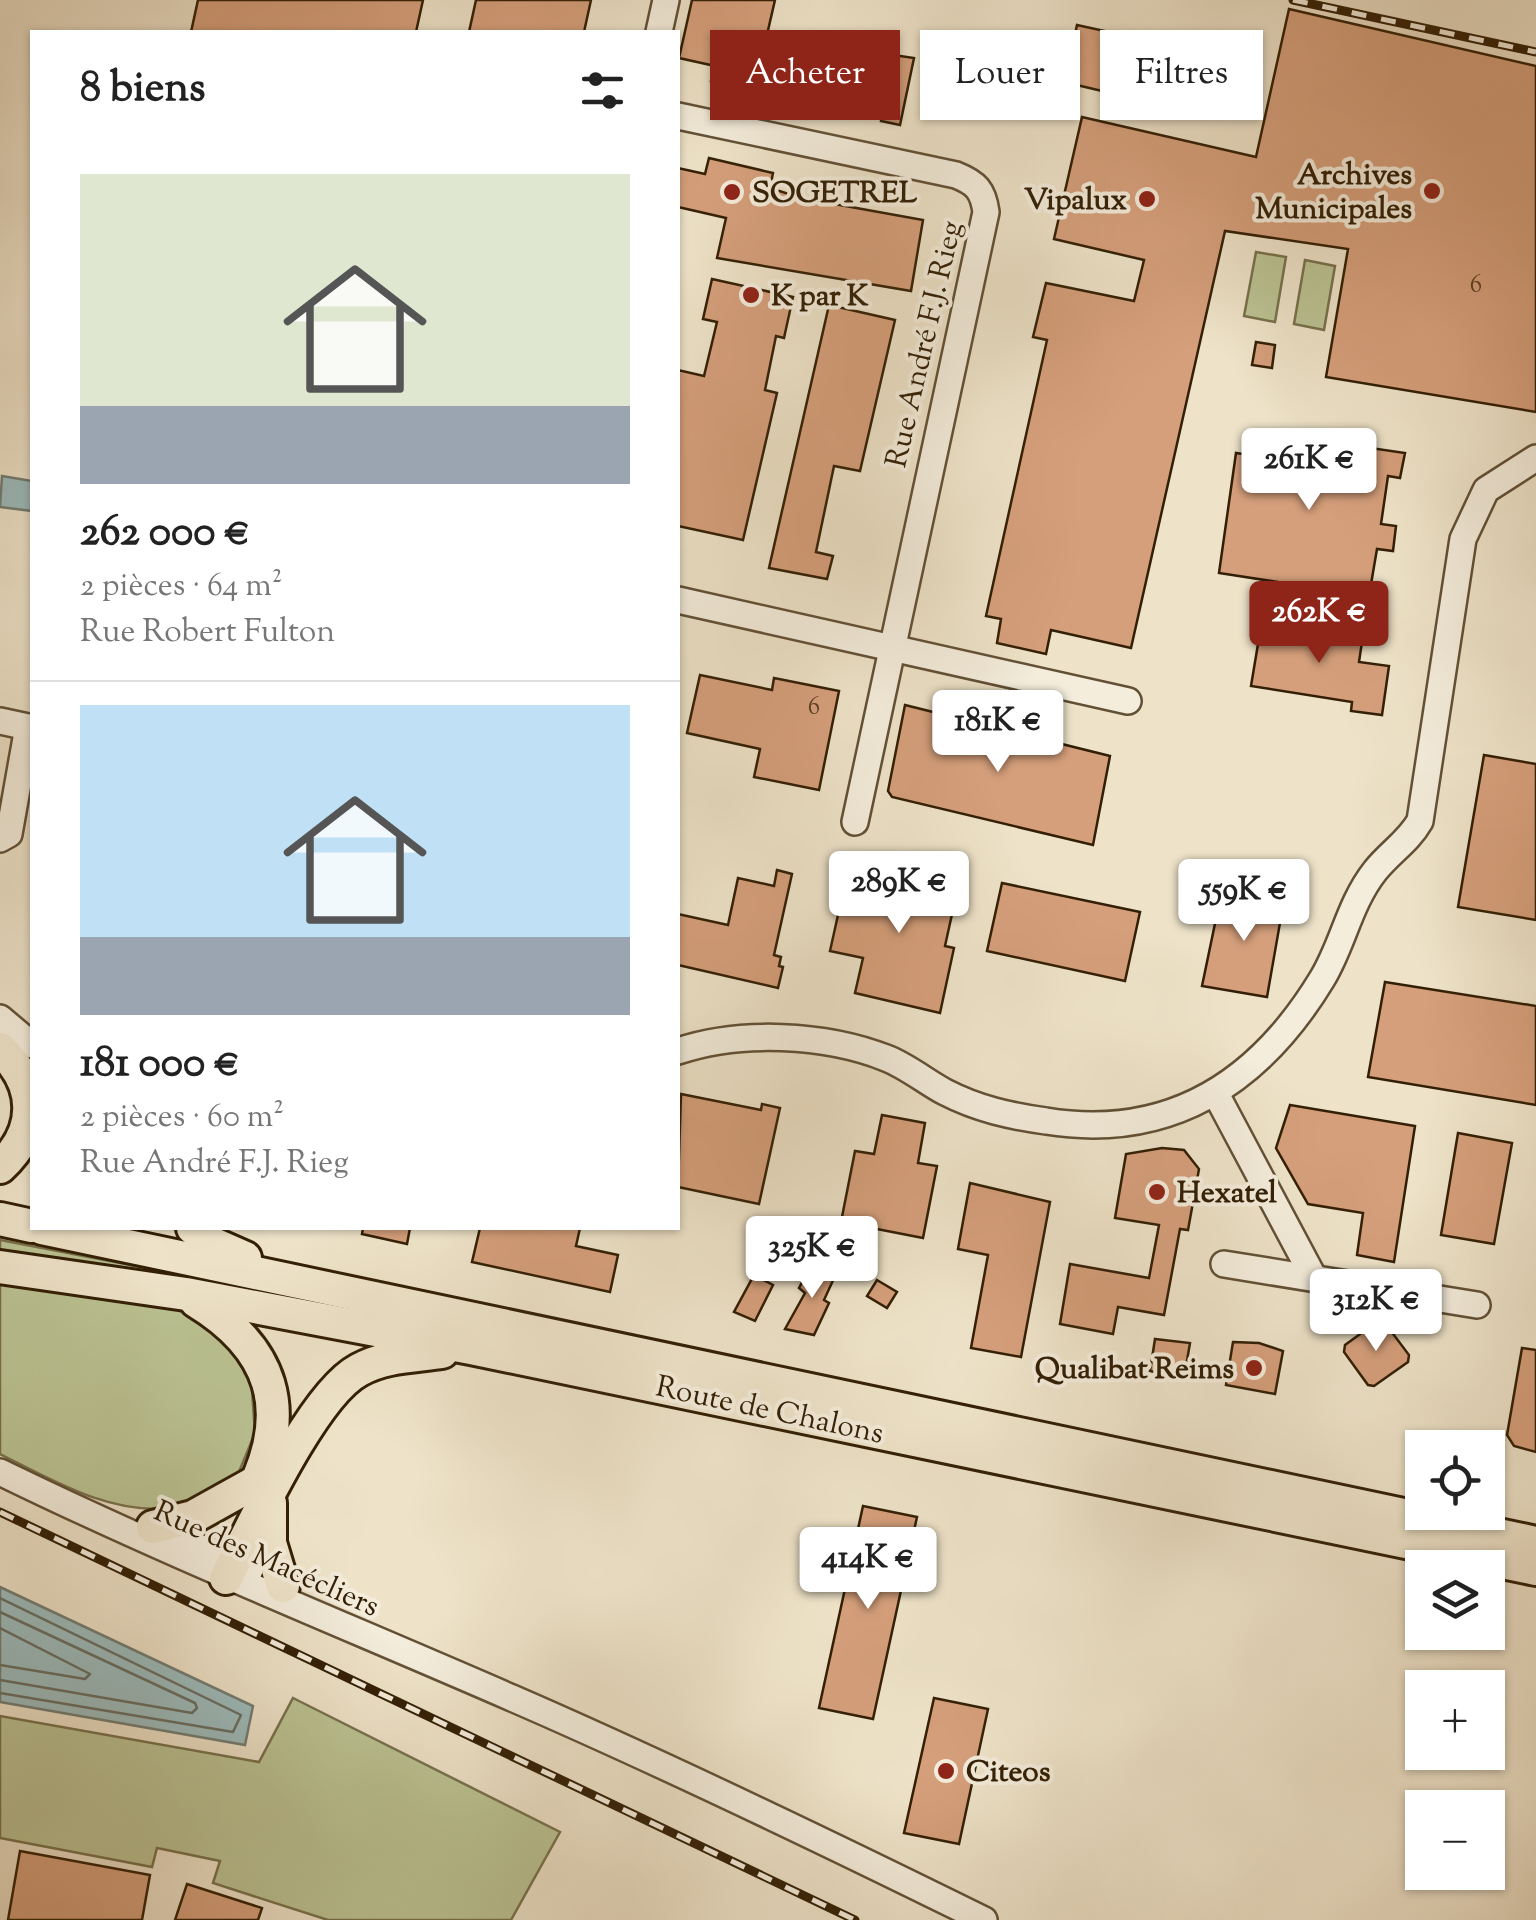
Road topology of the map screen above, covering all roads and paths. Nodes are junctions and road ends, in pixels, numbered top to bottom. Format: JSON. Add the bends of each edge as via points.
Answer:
{"nodes":[{"id":1,"x":666,"y":0,"type":"edge"},
{"id":2,"x":658,"y":30,"type":"edge"},
{"id":3,"x":680,"y":116,"type":"edge"},
{"id":4,"x":1536,"y":458,"type":"edge"},
{"id":5,"x":680,"y":600,"type":"edge"},
{"id":6,"x":890,"y":644,"type":"junction"},
{"id":7,"x":1128,"y":701,"type":"dead end"},
{"id":8,"x":0,"y":721,"type":"edge"},
{"id":9,"x":855,"y":822,"type":"dead end"},
{"id":10,"x":0,"y":839,"type":"edge"},
{"id":11,"x":30,"y":1029,"type":"edge"},
{"id":12,"x":30,"y":1043,"type":"edge"},
{"id":13,"x":0,"y":1049,"type":"edge"},
{"id":14,"x":680,"y":1051,"type":"edge"},
{"id":15,"x":1216,"y":1094,"type":"junction"},
{"id":16,"x":30,"y":1104,"type":"edge"},
{"id":17,"x":30,"y":1113,"type":"edge"},
{"id":18,"x":30,"y":1153,"type":"edge"},
{"id":19,"x":0,"y":1167,"type":"edge"},
{"id":20,"x":0,"y":1176,"type":"edge"},
{"id":21,"x":0,"y":1218,"type":"edge"},
{"id":22,"x":30,"y":1226,"type":"edge"},
{"id":23,"x":51,"y":1230,"type":"edge"},
{"id":24,"x":195,"y":1230,"type":"edge"},
{"id":25,"x":1224,"y":1264,"type":"dead end"},
{"id":26,"x":0,"y":1267,"type":"edge"},
{"id":27,"x":1314,"y":1278,"type":"junction"},
{"id":28,"x":329,"y":1289,"type":"junction"},
{"id":29,"x":186,"y":1294,"type":"junction"},
{"id":30,"x":1477,"y":1305,"type":"dead end"},
{"id":31,"x":471,"y":1348,"type":"junction"},
{"id":32,"x":0,"y":1472,"type":"edge"},
{"id":33,"x":263,"y":1488,"type":"junction"},
{"id":34,"x":64,"y":1503,"type":"junction"},
{"id":35,"x":152,"y":1527,"type":"junction"},
{"id":36,"x":1536,"y":1543,"type":"edge"},
{"id":37,"x":223,"y":1567,"type":"junction"},
{"id":38,"x":1536,"y":1569,"type":"edge"},
{"id":39,"x":283,"y":1586,"type":"junction"},
{"id":40,"x":511,"y":1698,"type":"junction"},
{"id":41,"x":984,"y":1920,"type":"edge"}],
"edges":[{"from":1,"to":2,"type":"street"},
{"from":3,"to":6,"type":"street","name":"Rue André F.J. Rieg","via":[[956,175],[975,182],[984,196],[986,212]]},
{"from":4,"to":15,"type":"street","via":[[1486,490],[1462,539],[1420,821],[1407,843],[1376,870],[1347,918],[1324,977],[1283,1034]]},
{"from":5,"to":6,"type":"street"},
{"from":6,"to":7,"type":"street"},
{"from":6,"to":9,"type":"street"},
{"from":8,"to":10,"type":"street","via":[[28,727],[9,834]]},
{"from":11,"to":12,"type":"street","via":[[0,1018]]},
{"from":13,"to":16,"type":"main road","via":[[26,1080]]},
{"from":14,"to":15,"type":"street","via":[[799,1039],[886,1058],[998,1114],[1088,1128],[1152,1120]]},
{"from":15,"to":27,"type":"street"},
{"from":17,"to":19,"type":"main road","via":[[21,1141]]},
{"from":18,"to":20,"type":"main road"},
{"from":21,"to":22,"type":"main road"},
{"from":23,"to":28,"type":"main road","name":"Route de Chalons"},
{"from":24,"to":28,"type":"main road","via":[[211,1243]]},
{"from":25,"to":27,"type":"street"},
{"from":26,"to":29,"type":"main road","name":"Route de Chalons"},
{"from":27,"to":30,"type":"street"},
{"from":28,"to":36,"type":"main road","name":"Route de Chalons"},
{"from":29,"to":31,"type":"main road","name":"Route de Chalons"},
{"from":29,"to":33,"type":"main road","via":[[242,1335],[262,1366],[275,1425]]},
{"from":31,"to":33,"type":"main road","via":[[380,1360],[341,1382]]},
{"from":31,"to":38,"type":"main road","name":"Route de Chalons"},
{"from":32,"to":34,"type":"street","name":"Rue des Macécliers"},
{"from":33,"to":35,"type":"main road"},
{"from":33,"to":37,"type":"main road"},
{"from":33,"to":39,"type":"main road"},
{"from":34,"to":35,"type":"street","name":"Rue des Macécliers"},
{"from":34,"to":37,"type":"street","name":"Rue des Macécliers"},
{"from":35,"to":37,"type":"street","name":"Rue des Macécliers"},
{"from":37,"to":39,"type":"street","name":"Rue des Macécliers"},
{"from":37,"to":40,"type":"street","name":"Rue des Macécliers"},
{"from":39,"to":40,"type":"street","name":"Rue des Macécliers"},
{"from":40,"to":41,"type":"street","name":"Rue des Macécliers"}]}
